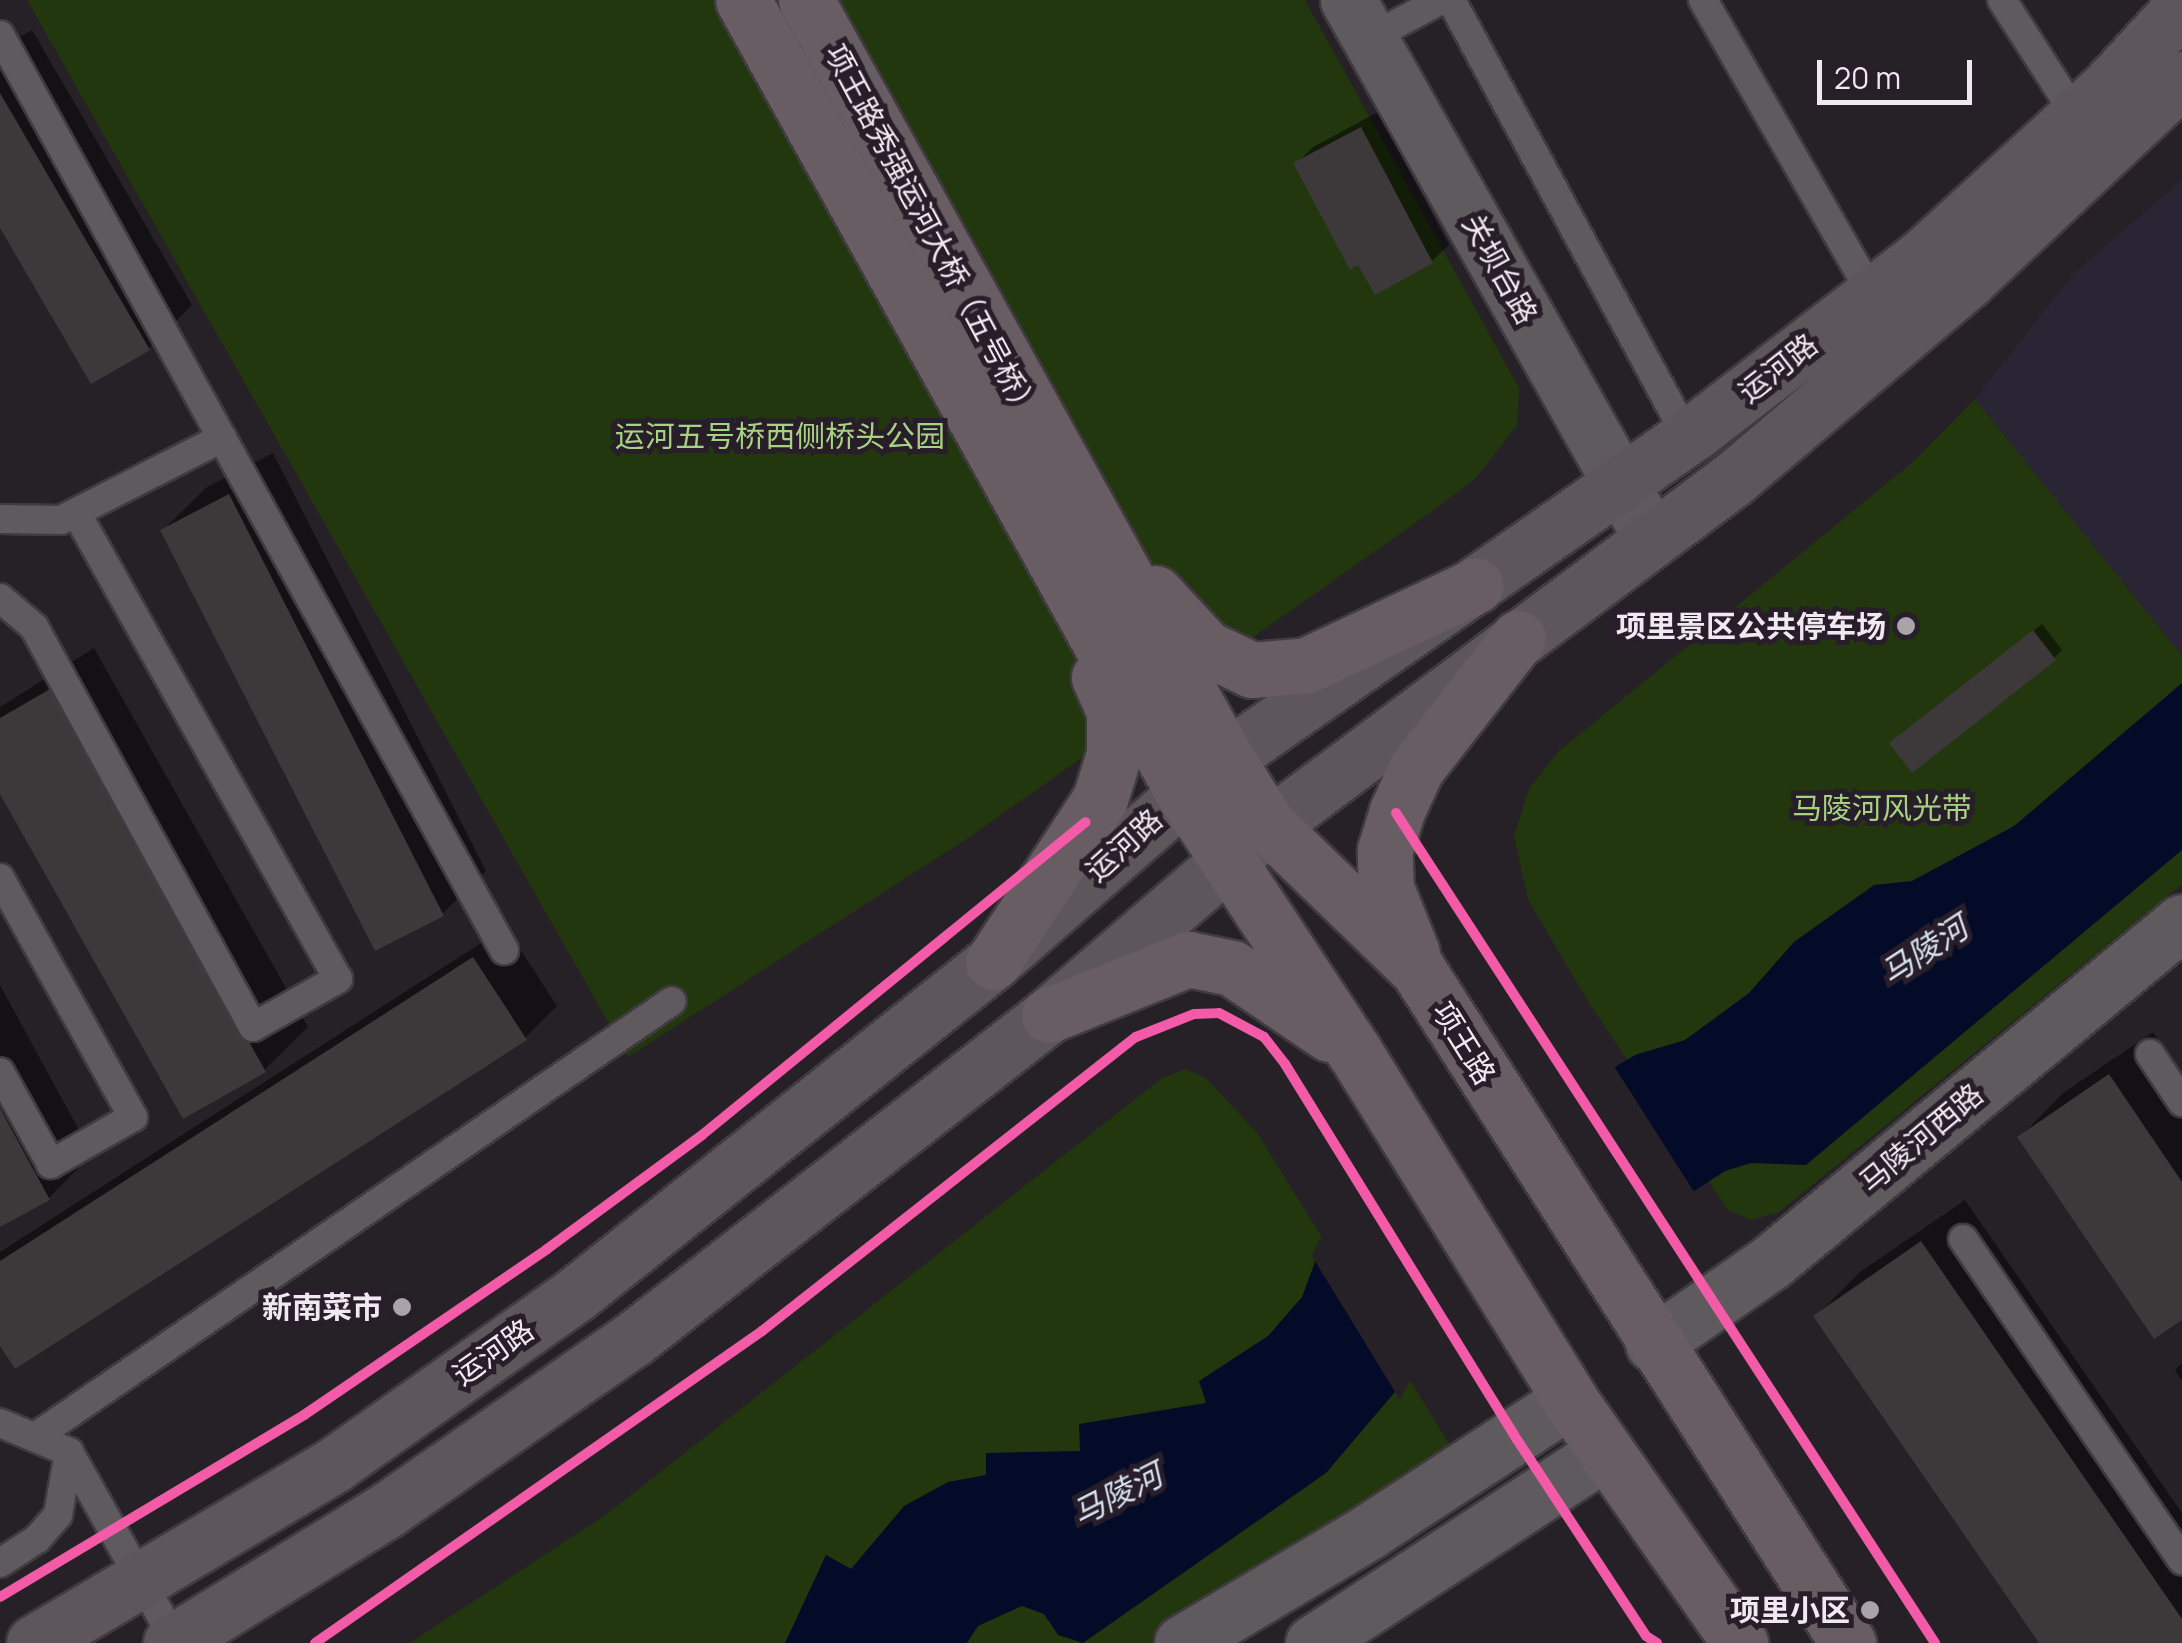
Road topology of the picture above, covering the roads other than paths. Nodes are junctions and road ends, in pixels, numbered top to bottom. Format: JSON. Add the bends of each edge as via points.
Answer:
{"nodes":[{"id":1,"x":743,"y":0,"type":"edge"},
{"id":2,"x":806,"y":0,"type":"edge"},
{"id":3,"x":1441,"y":0,"type":"edge"},
{"id":4,"x":1451,"y":0,"type":"edge"},
{"id":5,"x":1703,"y":0,"type":"edge"},
{"id":6,"x":2002,"y":0,"type":"edge"},
{"id":7,"x":2182,"y":7,"type":"edge"},
{"id":8,"x":1359,"y":19,"type":"edge"},
{"id":9,"x":0,"y":35,"type":"edge"},
{"id":10,"x":2182,"y":80,"type":"edge"},
{"id":11,"x":2094,"y":133,"type":"junction"},
{"id":12,"x":1888,"y":315,"type":"junction"},
{"id":13,"x":1688,"y":437,"type":"junction"},
{"id":14,"x":222,"y":438,"type":"junction"},
{"id":15,"x":1066,"y":480,"type":"junction"},
{"id":16,"x":1620,"y":483,"type":"junction"},
{"id":17,"x":1022,"y":510,"type":"junction"},
{"id":18,"x":77,"y":514,"type":"junction"},
{"id":19,"x":0,"y":519,"type":"edge"},
{"id":20,"x":1652,"y":539,"type":"junction"},
{"id":21,"x":1475,"y":586,"type":"junction"},
{"id":22,"x":0,"y":598,"type":"edge"},
{"id":23,"x":1518,"y":638,"type":"junction"},
{"id":24,"x":1226,"y":758,"type":"junction"},
{"id":25,"x":1183,"y":792,"type":"junction"},
{"id":26,"x":1269,"y":826,"type":"junction"},
{"id":27,"x":1227,"y":864,"type":"junction"},
{"id":28,"x":0,"y":878,"type":"edge"},
{"id":29,"x":2182,"y":922,"type":"edge"},
{"id":30,"x":504,"y":950,"type":"dead end"},
{"id":31,"x":993,"y":962,"type":"junction"},
{"id":32,"x":1418,"y":970,"type":"junction"},
{"id":33,"x":672,"y":1002,"type":"dead end"},
{"id":34,"x":1049,"y":1015,"type":"junction"},
{"id":35,"x":1354,"y":1051,"type":"junction"},
{"id":36,"x":2150,"y":1054,"type":"dead end"},
{"id":37,"x":0,"y":1072,"type":"edge"},
{"id":38,"x":2182,"y":1102,"type":"edge"},
{"id":39,"x":1963,"y":1239,"type":"dead end"},
{"id":40,"x":1653,"y":1344,"type":"junction"},
{"id":41,"x":1570,"y":1400,"type":"junction"},
{"id":42,"x":0,"y":1423,"type":"edge"},
{"id":43,"x":38,"y":1435,"type":"junction"},
{"id":44,"x":69,"y":1452,"type":"junction"},
{"id":45,"x":1605,"y":1452,"type":"junction"},
{"id":46,"x":2182,"y":1560,"type":"edge"},
{"id":47,"x":0,"y":1564,"type":"edge"},
{"id":48,"x":142,"y":1580,"type":"junction"},
{"id":49,"x":173,"y":1642,"type":"edge"},
{"id":50,"x":34,"y":1643,"type":"edge"},
{"id":51,"x":1182,"y":1643,"type":"edge"},
{"id":52,"x":1313,"y":1643,"type":"edge"},
{"id":53,"x":1740,"y":1643,"type":"edge"},
{"id":54,"x":1848,"y":1643,"type":"edge"}],
"edges":[{"from":1,"to":17,"type":"main road","name":"项王路秀强运河大桥（五号桥）"},
{"from":2,"to":15,"type":"main road","name":"项王路秀强运河大桥（五号桥）"},
{"from":3,"to":8,"type":"lane"},
{"from":4,"to":13,"type":"lane"},
{"from":5,"to":12,"type":"lane"},
{"from":6,"to":11,"type":"lane"},
{"from":7,"to":11,"type":"street","name":"运河路"},
{"from":8,"to":16,"type":"street","name":"关坝台路"},
{"from":9,"to":14,"type":"lane"},
{"from":10,"to":11,"type":"street","name":"运河路"},
{"from":11,"to":12,"type":"street","name":"运河路"},
{"from":12,"to":13,"type":"street","name":"运河路"},
{"from":12,"to":20,"type":"street","name":"运河路"},
{"from":13,"to":16,"type":"street","name":"运河路"},
{"from":14,"to":18,"type":"lane"},
{"from":14,"to":30,"type":"lane"},
{"from":15,"to":21,"type":"main road","via":[[1206,648],[1252,670],[1307,666]]},
{"from":15,"to":24,"type":"main road","name":"项王路"},
{"from":16,"to":20,"type":"street","name":"关坝台路"},
{"from":16,"to":21,"type":"street","name":"运河路"},
{"from":17,"to":25,"type":"main road"},
{"from":17,"to":31,"type":"main road","via":[[1114,711],[1114,754],[1100,799]]},
{"from":18,"to":19,"type":"lane"},
{"from":18,"to":22,"type":"lane","via":[[338,979],[253,1027],[34,626]]},
{"from":20,"to":23,"type":"street","name":"运河路"},
{"from":21,"to":24,"type":"street","name":"运河路"},
{"from":23,"to":26,"type":"street","name":"运河路"},
{"from":23,"to":32,"type":"main road","via":[[1416,769],[1396,813],[1386,850],[1386,888]]},
{"from":24,"to":25,"type":"street","name":"运河路"},
{"from":24,"to":26,"type":"main road","name":"项王路"},
{"from":25,"to":27,"type":"main road"},
{"from":25,"to":31,"type":"street","name":"运河路"},
{"from":26,"to":27,"type":"street","name":"运河路"},
{"from":26,"to":32,"type":"main road","name":"项王路"},
{"from":27,"to":34,"type":"street","name":"运河路"},
{"from":27,"to":35,"type":"main road"},
{"from":28,"to":37,"type":"lane","via":[[133,1117],[51,1164]]},
{"from":29,"to":40,"type":"street","name":"马陵河西路","via":[[1771,1262]]},
{"from":31,"to":48,"type":"street","name":"运河路","via":[[576,1294],[335,1464]]},
{"from":32,"to":40,"type":"main road","name":"项王路"},
{"from":33,"to":43,"type":"lane"},
{"from":34,"to":35,"type":"main road","via":[[1188,959],[1232,968]]},
{"from":34,"to":49,"type":"street","name":"运河路","via":[[632,1340],[386,1510]]},
{"from":35,"to":41,"type":"main road"},
{"from":36,"to":38,"type":"lane"},
{"from":39,"to":46,"type":"lane"},
{"from":40,"to":54,"type":"main road","name":"项王路"},
{"from":41,"to":45,"type":"main road"},
{"from":41,"to":51,"type":"street"},
{"from":42,"to":43,"type":"lane"},
{"from":43,"to":44,"type":"lane"},
{"from":44,"to":47,"type":"lane","via":[[58,1515]]},
{"from":44,"to":48,"type":"lane"},
{"from":45,"to":52,"type":"street"},
{"from":45,"to":53,"type":"main road"},
{"from":48,"to":49,"type":"lane"},
{"from":48,"to":50,"type":"street","name":"运河路"}]}
